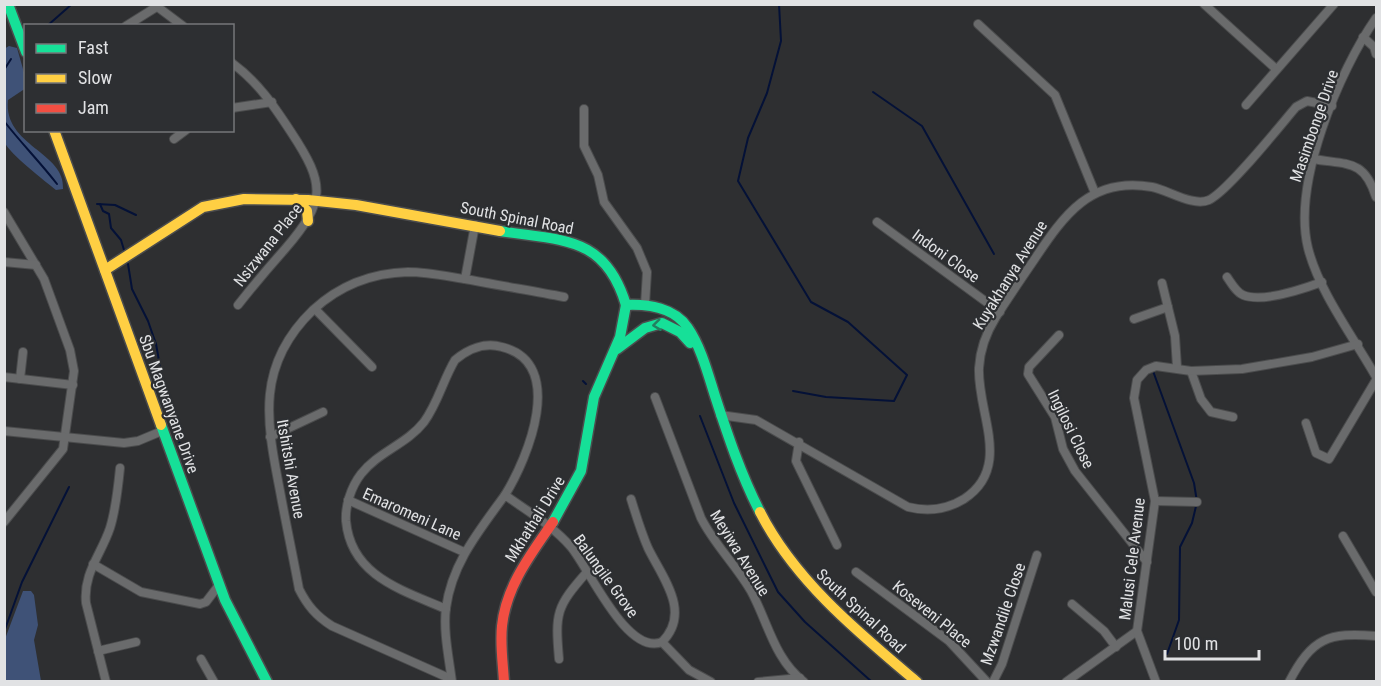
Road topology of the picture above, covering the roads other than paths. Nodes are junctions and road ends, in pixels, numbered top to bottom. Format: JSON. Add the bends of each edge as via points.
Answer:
{"nodes":[{"id":1,"x":8,"y":4,"type":"edge"},
{"id":2,"x":1204,"y":4,"type":"edge"},
{"id":3,"x":1334,"y":4,"type":"edge"},
{"id":4,"x":156,"y":5,"type":"edge"},
{"id":5,"x":1377,"y":18,"type":"edge"},
{"id":6,"x":129,"y":24,"type":"edge"},
{"id":7,"x":180,"y":24,"type":"edge"},
{"id":8,"x":978,"y":24,"type":"dead end"},
{"id":9,"x":1363,"y":37,"type":"junction"},
{"id":10,"x":24,"y":47,"type":"edge"},
{"id":11,"x":1377,"y":54,"type":"edge"},
{"id":12,"x":234,"y":65,"type":"edge"},
{"id":13,"x":1276,"y":69,"type":"junction"},
{"id":14,"x":272,"y":102,"type":"junction"},
{"id":15,"x":1246,"y":105,"type":"dead end"},
{"id":16,"x":1332,"y":106,"type":"junction"},
{"id":17,"x":234,"y":108,"type":"edge"},
{"id":18,"x":584,"y":109,"type":"dead end"},
{"id":19,"x":55,"y":132,"type":"edge"},
{"id":20,"x":183,"y":132,"type":"edge"},
{"id":21,"x":174,"y":139,"type":"dead end"},
{"id":22,"x":1313,"y":159,"type":"junction"},
{"id":23,"x":1095,"y":193,"type":"junction"},
{"id":24,"x":1377,"y":197,"type":"edge"},
{"id":25,"x":296,"y":200,"type":"junction"},
{"id":26,"x":316,"y":200,"type":"junction"},
{"id":27,"x":4,"y":212,"type":"edge"},
{"id":28,"x":308,"y":221,"type":"junction"},
{"id":29,"x":877,"y":222,"type":"dead end"},
{"id":30,"x":475,"y":225,"type":"junction"},
{"id":31,"x":4,"y":262,"type":"edge"},
{"id":32,"x":36,"y":265,"type":"junction"},
{"id":33,"x":105,"y":270,"type":"junction"},
{"id":34,"x":1227,"y":277,"type":"dead end"},
{"id":35,"x":465,"y":279,"type":"junction"},
{"id":36,"x":1322,"y":282,"type":"junction"},
{"id":37,"x":1162,"y":283,"type":"dead end"},
{"id":38,"x":564,"y":297,"type":"dead end"},
{"id":39,"x":645,"y":304,"type":"junction"},
{"id":40,"x":238,"y":305,"type":"dead end"},
{"id":41,"x":626,"y":305,"type":"junction"},
{"id":42,"x":1168,"y":307,"type":"junction"},
{"id":43,"x":315,"y":309,"type":"junction"},
{"id":44,"x":1000,"y":312,"type":"junction"},
{"id":45,"x":1134,"y":319,"type":"dead end"},
{"id":46,"x":1059,"y":335,"type":"dead end"},
{"id":47,"x":1358,"y":344,"type":"junction"},
{"id":48,"x":23,"y":352,"type":"dead end"},
{"id":49,"x":614,"y":352,"type":"junction"},
{"id":50,"x":698,"y":352,"type":"junction"},
{"id":51,"x":372,"y":367,"type":"dead end"},
{"id":52,"x":1178,"y":367,"type":"junction"},
{"id":53,"x":1191,"y":370,"type":"junction"},
{"id":54,"x":4,"y":377,"type":"edge"},
{"id":55,"x":1377,"y":378,"type":"edge"},
{"id":56,"x":20,"y":379,"type":"junction"},
{"id":57,"x":73,"y":385,"type":"junction"},
{"id":58,"x":655,"y":397,"type":"dead end"},
{"id":59,"x":323,"y":412,"type":"dead end"},
{"id":60,"x":720,"y":415,"type":"junction"},
{"id":61,"x":1233,"y":417,"type":"dead end"},
{"id":62,"x":1306,"y":423,"type":"dead end"},
{"id":63,"x":4,"y":431,"type":"edge"},
{"id":64,"x":162,"y":431,"type":"junction"},
{"id":65,"x":270,"y":437,"type":"junction"},
{"id":66,"x":67,"y":438,"type":"junction"},
{"id":67,"x":799,"y":442,"type":"junction"},
{"id":68,"x":120,"y":468,"type":"dead end"},
{"id":69,"x":505,"y":495,"type":"junction"},
{"id":70,"x":630,"y":499,"type":"dead end"},
{"id":71,"x":348,"y":500,"type":"junction"},
{"id":72,"x":1155,"y":501,"type":"junction"},
{"id":73,"x":1197,"y":502,"type":"dead end"},
{"id":74,"x":4,"y":522,"type":"edge"},
{"id":75,"x":550,"y":528,"type":"junction"},
{"id":76,"x":1343,"y":536,"type":"dead end"},
{"id":77,"x":837,"y":545,"type":"dead end"},
{"id":78,"x":464,"y":552,"type":"junction"},
{"id":79,"x":1037,"y":555,"type":"dead end"},
{"id":80,"x":1147,"y":562,"type":"junction"},
{"id":81,"x":93,"y":564,"type":"junction"},
{"id":82,"x":587,"y":572,"type":"junction"},
{"id":83,"x":856,"y":572,"type":"dead end"},
{"id":84,"x":219,"y":585,"type":"junction"},
{"id":85,"x":1377,"y":592,"type":"edge"},
{"id":86,"x":1072,"y":604,"type":"dead end"},
{"id":87,"x":446,"y":609,"type":"junction"},
{"id":88,"x":1137,"y":632,"type":"junction"},
{"id":89,"x":1377,"y":636,"type":"edge"},
{"id":90,"x":136,"y":642,"type":"dead end"},
{"id":91,"x":662,"y":642,"type":"junction"},
{"id":92,"x":1116,"y":647,"type":"junction"},
{"id":93,"x":98,"y":651,"type":"junction"},
{"id":94,"x":201,"y":659,"type":"dead end"},
{"id":95,"x":559,"y":659,"type":"dead end"},
{"id":96,"x":452,"y":680,"type":"edge"},
{"id":97,"x":802,"y":680,"type":"edge"},
{"id":98,"x":106,"y":681,"type":"edge"},
{"id":99,"x":214,"y":681,"type":"edge"},
{"id":100,"x":267,"y":681,"type":"edge"},
{"id":101,"x":504,"y":681,"type":"edge"},
{"id":102,"x":711,"y":681,"type":"edge"},
{"id":103,"x":758,"y":681,"type":"edge"},
{"id":104,"x":917,"y":681,"type":"edge"},
{"id":105,"x":987,"y":681,"type":"edge"},
{"id":106,"x":993,"y":681,"type":"edge"},
{"id":107,"x":1066,"y":681,"type":"edge"},
{"id":108,"x":1156,"y":681,"type":"edge"},
{"id":109,"x":1289,"y":681,"type":"edge"}],
"edges":[{"from":1,"to":10,"type":"street"},
{"from":2,"to":13,"type":"street"},
{"from":3,"to":13,"type":"street"},
{"from":4,"to":6,"type":"street"},
{"from":4,"to":7,"type":"street"},
{"from":5,"to":9,"type":"street","name":"Masimbonge Drive"},
{"from":8,"to":23,"type":"street","via":[[1055,95]]},
{"from":9,"to":11,"type":"street"},
{"from":9,"to":16,"type":"street","name":"Masimbonge Drive"},
{"from":12,"to":14,"type":"street","via":[[256,82]]},
{"from":13,"to":15,"type":"street"},
{"from":14,"to":17,"type":"street"},
{"from":14,"to":26,"type":"street","via":[[309,160]]},
{"from":16,"to":22,"type":"street","name":"Masimbonge Drive"},
{"from":16,"to":23,"type":"street","name":"Kuyakhanya Avenue","via":[[1307,101],[1296,107],[1223,189],[1206,201],[1143,186]]},
{"from":18,"to":39,"type":"street","via":[[584,146],[598,174],[606,207],[626,232],[647,272]]},
{"from":19,"to":33,"type":"street","name":"Sbu Magwanyane Drive"},
{"from":20,"to":21,"type":"street"},
{"from":22,"to":24,"type":"street","via":[[1365,171]]},
{"from":22,"to":36,"type":"street","name":"Masimbonge Drive","via":[[1304,218],[1309,250]]},
{"from":23,"to":44,"type":"street","name":"Kuyakhanya Avenue","via":[[1066,213]]},
{"from":25,"to":26,"type":"street","name":"South Spinal Road"},
{"from":25,"to":28,"type":"street","via":[[307,211]]},
{"from":25,"to":33,"type":"street","name":"South Spinal Road","via":[[244,199],[203,207]]},
{"from":26,"to":28,"type":"street","name":"Nsizwana Place"},
{"from":26,"to":30,"type":"street","name":"South Spinal Road"},
{"from":27,"to":32,"type":"street"},
{"from":28,"to":40,"type":"street","name":"Nsizwana Place"},
{"from":29,"to":44,"type":"street","name":"Indoni Close"},
{"from":30,"to":35,"type":"street"},
{"from":30,"to":41,"type":"street","name":"South Spinal Road","via":[[567,241],[595,252],[616,275]]},
{"from":31,"to":32,"type":"street"},
{"from":32,"to":57,"type":"street","via":[[70,350],[75,371]]},
{"from":33,"to":64,"type":"street","name":"Sbu Magwanyane Drive"},
{"from":34,"to":36,"type":"street","via":[[1242,295],[1251,297],[1302,290]]},
{"from":35,"to":38,"type":"street","name":"Itshitshi Avenue"},
{"from":35,"to":43,"type":"street","name":"Itshitshi Avenue","via":[[423,272],[389,273],[341,289]]},
{"from":36,"to":47,"type":"street","name":"Masimbonge Drive"},
{"from":37,"to":42,"type":"street"},
{"from":39,"to":41,"type":"street","name":"South Spinal Road"},
{"from":39,"to":50,"type":"street","name":"South Spinal Road","via":[[678,317],[688,327]]},
{"from":41,"to":49,"type":"street","name":"Mkhathali Drive","via":[[625,324]]},
{"from":42,"to":45,"type":"street"},
{"from":42,"to":52,"type":"street"},
{"from":43,"to":51,"type":"street"},
{"from":43,"to":65,"type":"street","name":"Itshitshi Avenue","via":[[298,326],[275,367],[267,400]]},
{"from":44,"to":67,"type":"street","name":"Kuyakhanya Avenue","via":[[985,337],[979,368],[990,436],[989,464],[978,486],[964,499],[942,509],[908,507]]},
{"from":46,"to":80,"type":"street","name":"Ingilosi Close","via":[[1029,367],[1028,374],[1055,417],[1063,449],[1082,482]]},
{"from":47,"to":53,"type":"street","name":"Malusi Cele Avenue","via":[[1256,368]]},
{"from":47,"to":55,"type":"street","name":"Masimbonge Drive"},
{"from":48,"to":56,"type":"street"},
{"from":50,"to":49,"type":"street","one_way":true,"via":[[679,329],[659,323],[644,327]]},
{"from":49,"to":75,"type":"street","name":"Mkhathali Drive","via":[[596,391],[577,481]]},
{"from":50,"to":60,"type":"street","name":"South Spinal Road"},
{"from":52,"to":53,"type":"street","name":"Malusi Cele Avenue"},
{"from":52,"to":72,"type":"street","name":"Malusi Cele Avenue","via":[[1150,368],[1134,390]]},
{"from":53,"to":61,"type":"street","via":[[1201,399],[1211,412]]},
{"from":54,"to":56,"type":"street"},
{"from":55,"to":62,"type":"street","via":[[1329,459],[1316,453]]},
{"from":56,"to":57,"type":"street"},
{"from":57,"to":66,"type":"street"},
{"from":58,"to":97,"type":"street","name":"Meyiwa Avenue","via":[[700,518],[747,585],[778,651]]},
{"from":59,"to":65,"type":"street"},
{"from":60,"to":67,"type":"street","name":"Kuyakhanya Avenue","via":[[756,420]]},
{"from":60,"to":104,"type":"street","name":"South Spinal Road","via":[[751,495],[784,553],[828,605]]},
{"from":63,"to":66,"type":"street"},
{"from":64,"to":66,"type":"street","via":[[124,443]]},
{"from":64,"to":84,"type":"street","name":"Sbu Magwanyane Drive"},
{"from":65,"to":96,"type":"street","name":"Itshitshi Avenue","via":[[299,589],[312,611],[332,626]]},
{"from":66,"to":74,"type":"street","via":[[61,453]]},
{"from":67,"to":77,"type":"street","via":[[796,461]]},
{"from":68,"to":81,"type":"street","via":[[112,523]]},
{"from":69,"to":71,"type":"street","via":[[526,454],[538,385],[536,374],[522,356],[487,345],[455,360],[424,422],[370,464]]},
{"from":69,"to":75,"type":"street","name":"Balungile Grove"},
{"from":69,"to":78,"type":"street"},
{"from":70,"to":91,"type":"street","via":[[673,596],[671,630]]},
{"from":71,"to":78,"type":"street","name":"Emaromeni Lane"},
{"from":71,"to":87,"type":"street","via":[[349,537],[363,566],[385,582]]},
{"from":72,"to":73,"type":"street"},
{"from":72,"to":80,"type":"street","name":"Malusi Cele Avenue"},
{"from":75,"to":82,"type":"street","name":"Balungile Grove","via":[[572,549]]},
{"from":75,"to":101,"type":"street","name":"Mkhathali Drive","via":[[520,570],[506,602],[501,640]]},
{"from":76,"to":85,"type":"street"},
{"from":78,"to":87,"type":"street"},
{"from":79,"to":106,"type":"street","name":"Mzwandile Close"},
{"from":80,"to":88,"type":"street","name":"Malusi Cele Avenue"},
{"from":81,"to":84,"type":"street","via":[[141,592],[200,604]]},
{"from":81,"to":93,"type":"street","via":[[85,596]]},
{"from":82,"to":91,"type":"street","name":"Balungile Grove","via":[[638,640],[651,645]]},
{"from":82,"to":95,"type":"street","via":[[561,605],[556,627]]},
{"from":83,"to":105,"type":"street","name":"Koseveni Place","via":[[949,641]]},
{"from":84,"to":100,"type":"street","name":"Sbu Magwanyane Drive"},
{"from":86,"to":92,"type":"street","via":[[1104,631]]},
{"from":87,"to":96,"type":"street"},
{"from":88,"to":92,"type":"street"},
{"from":88,"to":108,"type":"street","name":"Malusi Cele Avenue"},
{"from":89,"to":109,"type":"street","via":[[1345,634],[1320,640],[1301,659]]},
{"from":90,"to":93,"type":"street"},
{"from":91,"to":102,"type":"street","via":[[689,670]]},
{"from":92,"to":107,"type":"street"},
{"from":93,"to":98,"type":"street"},
{"from":94,"to":99,"type":"street"},
{"from":97,"to":103,"type":"street"}]}
